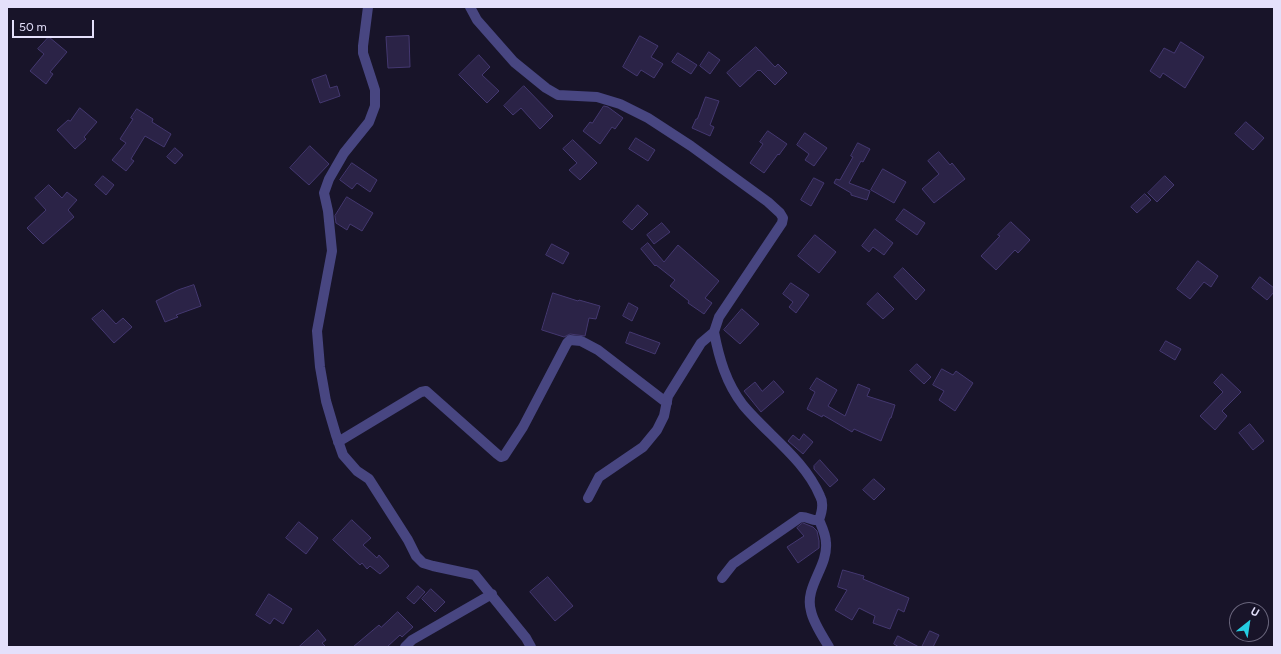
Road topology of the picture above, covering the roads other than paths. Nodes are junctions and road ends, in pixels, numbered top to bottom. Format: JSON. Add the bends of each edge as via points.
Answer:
{"nodes":[{"id":1,"x":368,"y":7,"type":"edge"},
{"id":2,"x":470,"y":7,"type":"edge"},
{"id":3,"x":714,"y":332,"type":"junction"},
{"id":4,"x":667,"y":403,"type":"junction"},
{"id":5,"x":338,"y":442,"type":"junction"},
{"id":6,"x":588,"y":498,"type":"dead end"},
{"id":7,"x":819,"y":520,"type":"junction"},
{"id":8,"x":722,"y":578,"type":"dead end"},
{"id":9,"x":492,"y":594,"type":"junction"},
{"id":10,"x":405,"y":647,"type":"edge"},
{"id":11,"x":531,"y":647,"type":"edge"},
{"id":12,"x":829,"y":647,"type":"edge"}],
"edges":[{"from":1,"to":5,"type":"street","via":[[362,46],[375,90],[376,106],[370,122],[344,153],[329,178],[324,193],[332,251],[317,331],[326,401]]},
{"from":2,"to":3,"type":"street","via":[[477,20],[514,62],[546,88],[558,94],[597,97],[620,104],[648,118],[746,184],[780,213],[782,223],[719,317]]},
{"from":3,"to":4,"type":"street","via":[[692,357],[668,396]]},
{"from":3,"to":7,"type":"street","via":[[719,359],[730,384],[743,404],[808,475],[821,497]]},
{"from":4,"to":5,"type":"street","via":[[598,350],[581,340],[570,340],[566,343],[523,427],[504,456],[497,454],[426,391]]},
{"from":4,"to":6,"type":"street","via":[[662,422],[648,441],[599,477]]},
{"from":5,"to":9,"type":"street","via":[[343,455],[357,471],[367,476],[416,556],[423,563],[476,575]]},
{"from":7,"to":8,"type":"street","via":[[801,517],[733,564]]},
{"from":7,"to":12,"type":"street","via":[[825,533],[826,544],[822,565],[810,594],[810,603],[811,612]]},
{"from":9,"to":10,"type":"street","via":[[412,640]]},
{"from":9,"to":11,"type":"street"}]}
